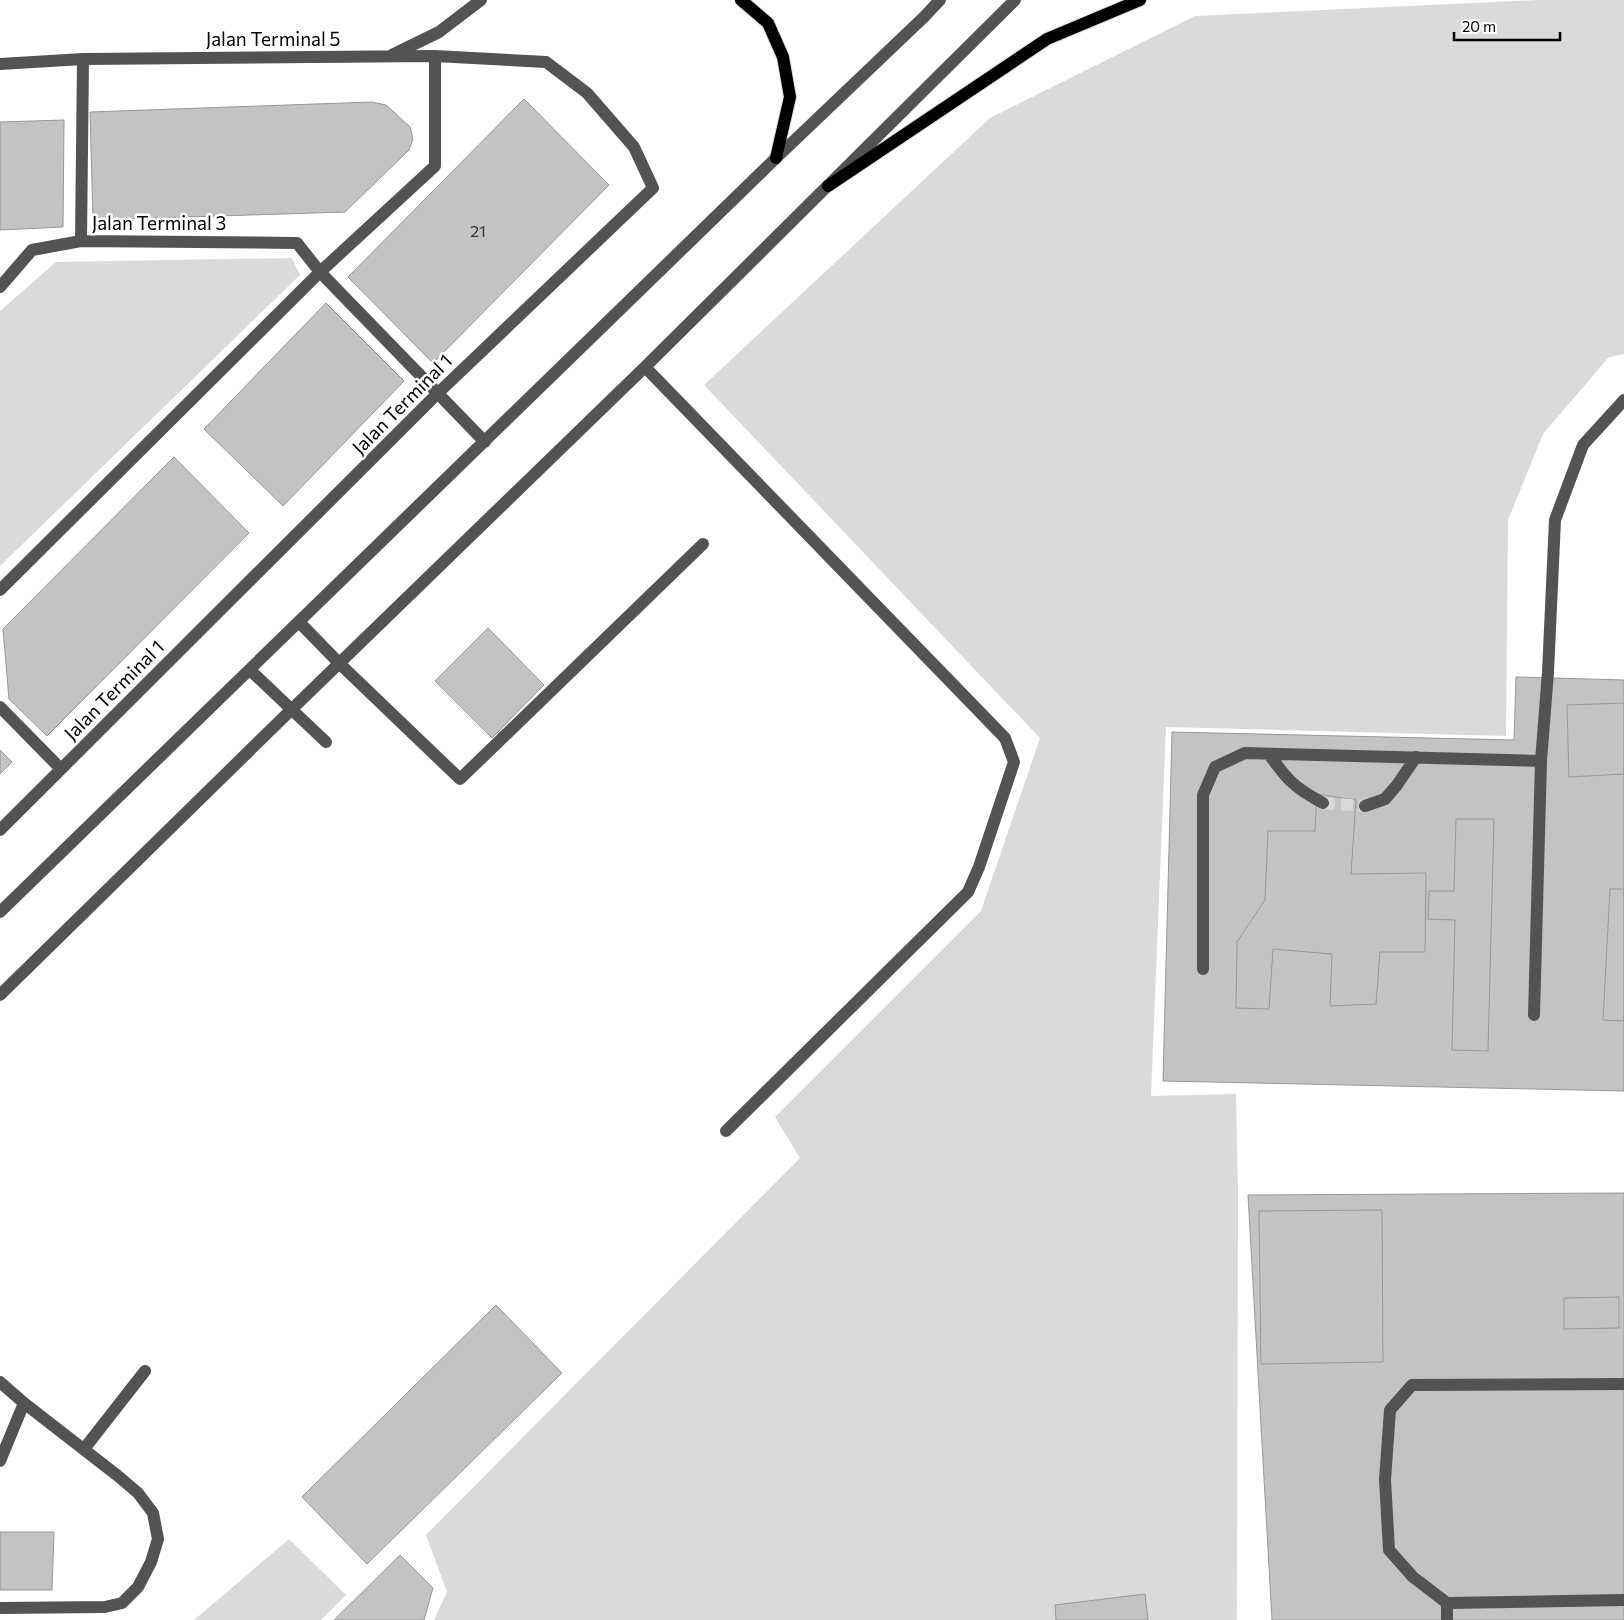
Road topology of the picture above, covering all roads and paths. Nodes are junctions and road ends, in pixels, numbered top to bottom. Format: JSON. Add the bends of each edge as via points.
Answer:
{"nodes":[{"id":1,"x":481,"y":0,"type":"edge"},
{"id":2,"x":741,"y":0,"type":"edge"},
{"id":3,"x":940,"y":0,"type":"edge"},
{"id":4,"x":1015,"y":0,"type":"edge"},
{"id":5,"x":1140,"y":0,"type":"edge"},
{"id":6,"x":435,"y":56,"type":"junction"},
{"id":7,"x":387,"y":57,"type":"junction"},
{"id":8,"x":83,"y":59,"type":"junction"},
{"id":9,"x":546,"y":62,"type":"joint"},
{"id":10,"x":0,"y":64,"type":"edge"},
{"id":11,"x":776,"y":158,"type":"junction"},
{"id":12,"x":828,"y":186,"type":"junction"},
{"id":13,"x":82,"y":241,"type":"junction"},
{"id":14,"x":320,"y":272,"type":"junction"},
{"id":15,"x":0,"y":287,"type":"edge"},
{"id":16,"x":645,"y":367,"type":"junction"},
{"id":17,"x":438,"y":394,"type":"junction"},
{"id":18,"x":1624,"y":400,"type":"edge"},
{"id":19,"x":484,"y":442,"type":"junction"},
{"id":20,"x":703,"y":544,"type":"dead end"},
{"id":21,"x":0,"y":590,"type":"edge"},
{"id":22,"x":299,"y":622,"type":"junction"},
{"id":23,"x":340,"y":664,"type":"junction"},
{"id":24,"x":250,"y":670,"type":"junction"},
{"id":25,"x":0,"y":708,"type":"edge"},
{"id":26,"x":292,"y":709,"type":"junction"},
{"id":27,"x":326,"y":742,"type":"dead end"},
{"id":28,"x":1269,"y":754,"type":"junction"},
{"id":29,"x":1416,"y":758,"type":"junction"},
{"id":30,"x":1541,"y":761,"type":"junction"},
{"id":31,"x":61,"y":769,"type":"junction"},
{"id":32,"x":1323,"y":803,"type":"tunnel mouth"},
{"id":33,"x":1365,"y":806,"type":"tunnel mouth"},
{"id":34,"x":0,"y":830,"type":"edge"},
{"id":35,"x":0,"y":912,"type":"edge"},
{"id":36,"x":1203,"y":969,"type":"dead end"},
{"id":37,"x":0,"y":996,"type":"edge"},
{"id":38,"x":1534,"y":1015,"type":"dead end"},
{"id":39,"x":726,"y":1131,"type":"dead end"},
{"id":40,"x":145,"y":1371,"type":"dead end"},
{"id":41,"x":0,"y":1382,"type":"edge"},
{"id":42,"x":1624,"y":1384,"type":"edge"},
{"id":43,"x":24,"y":1403,"type":"junction"},
{"id":44,"x":84,"y":1449,"type":"junction"},
{"id":45,"x":0,"y":1461,"type":"edge"},
{"id":46,"x":1624,"y":1600,"type":"edge"},
{"id":47,"x":1447,"y":1603,"type":"junction"},
{"id":48,"x":0,"y":1608,"type":"edge"},
{"id":49,"x":1447,"y":1620,"type":"edge"}],
"edges":[{"from":1,"to":7,"type":"street","via":[[439,32]]},
{"from":2,"to":11,"type":"main road","via":[[768,23],[783,57],[790,98]]},
{"from":3,"to":11,"type":"street"},
{"from":4,"to":12,"type":"street"},
{"from":5,"to":12,"type":"main road","via":[[1048,40]]},
{"from":6,"to":7,"type":"street","name":"Jalan Terminal 5"},
{"from":6,"to":9,"type":"street","name":"Jalan Terminal 5"},
{"from":6,"to":14,"type":"street","via":[[435,166]]},
{"from":7,"to":8,"type":"street","name":"Jalan Terminal 5"},
{"from":8,"to":10,"type":"street","name":"Jalan Terminal 5"},
{"from":8,"to":13,"type":"street"},
{"from":9,"to":17,"type":"street","name":"Jalan Terminal 1","via":[[587,93],[634,147],[653,188]]},
{"from":11,"to":19,"type":"street"},
{"from":12,"to":16,"type":"street"},
{"from":13,"to":14,"type":"street","name":"Jalan Terminal 3","via":[[297,243]]},
{"from":13,"to":15,"type":"street","name":"Jalan Terminal 3","via":[[32,250]]},
{"from":14,"to":17,"type":"street"},
{"from":14,"to":21,"type":"street"},
{"from":16,"to":23,"type":"street"},
{"from":16,"to":39,"type":"street","via":[[1005,738],[1014,762],[968,892]]},
{"from":17,"to":19,"type":"street"},
{"from":17,"to":31,"type":"street","name":"Jalan Terminal 1"},
{"from":18,"to":30,"type":"street","via":[[1583,446],[1555,520]]},
{"from":19,"to":22,"type":"street"},
{"from":20,"to":23,"type":"street","via":[[460,779]]},
{"from":22,"to":23,"type":"street"},
{"from":22,"to":24,"type":"street"},
{"from":23,"to":26,"type":"street"},
{"from":24,"to":26,"type":"street"},
{"from":24,"to":35,"type":"street"},
{"from":25,"to":31,"type":"street"},
{"from":26,"to":27,"type":"street"},
{"from":26,"to":37,"type":"street"},
{"from":28,"to":29,"type":"street"},
{"from":28,"to":32,"type":"street","via":[[1285,777],[1303,793]]},
{"from":28,"to":36,"type":"street","via":[[1245,753],[1215,767],[1203,795]]},
{"from":29,"to":30,"type":"street"},
{"from":29,"to":33,"type":"street","via":[[1398,786],[1385,799]]},
{"from":30,"to":38,"type":"street"},
{"from":31,"to":34,"type":"street","name":"Jalan Terminal 1"},
{"from":40,"to":44,"type":"street"},
{"from":41,"to":43,"type":"street"},
{"from":42,"to":47,"type":"street","via":[[1412,1385],[1390,1410],[1385,1480],[1389,1550],[1413,1577]]},
{"from":43,"to":44,"type":"street"},
{"from":43,"to":45,"type":"street"},
{"from":44,"to":48,"type":"street","via":[[138,1494],[153,1513],[158,1538],[152,1562],[138,1587],[122,1603],[105,1607]]},
{"from":46,"to":47,"type":"street"},
{"from":47,"to":49,"type":"street"}]}
